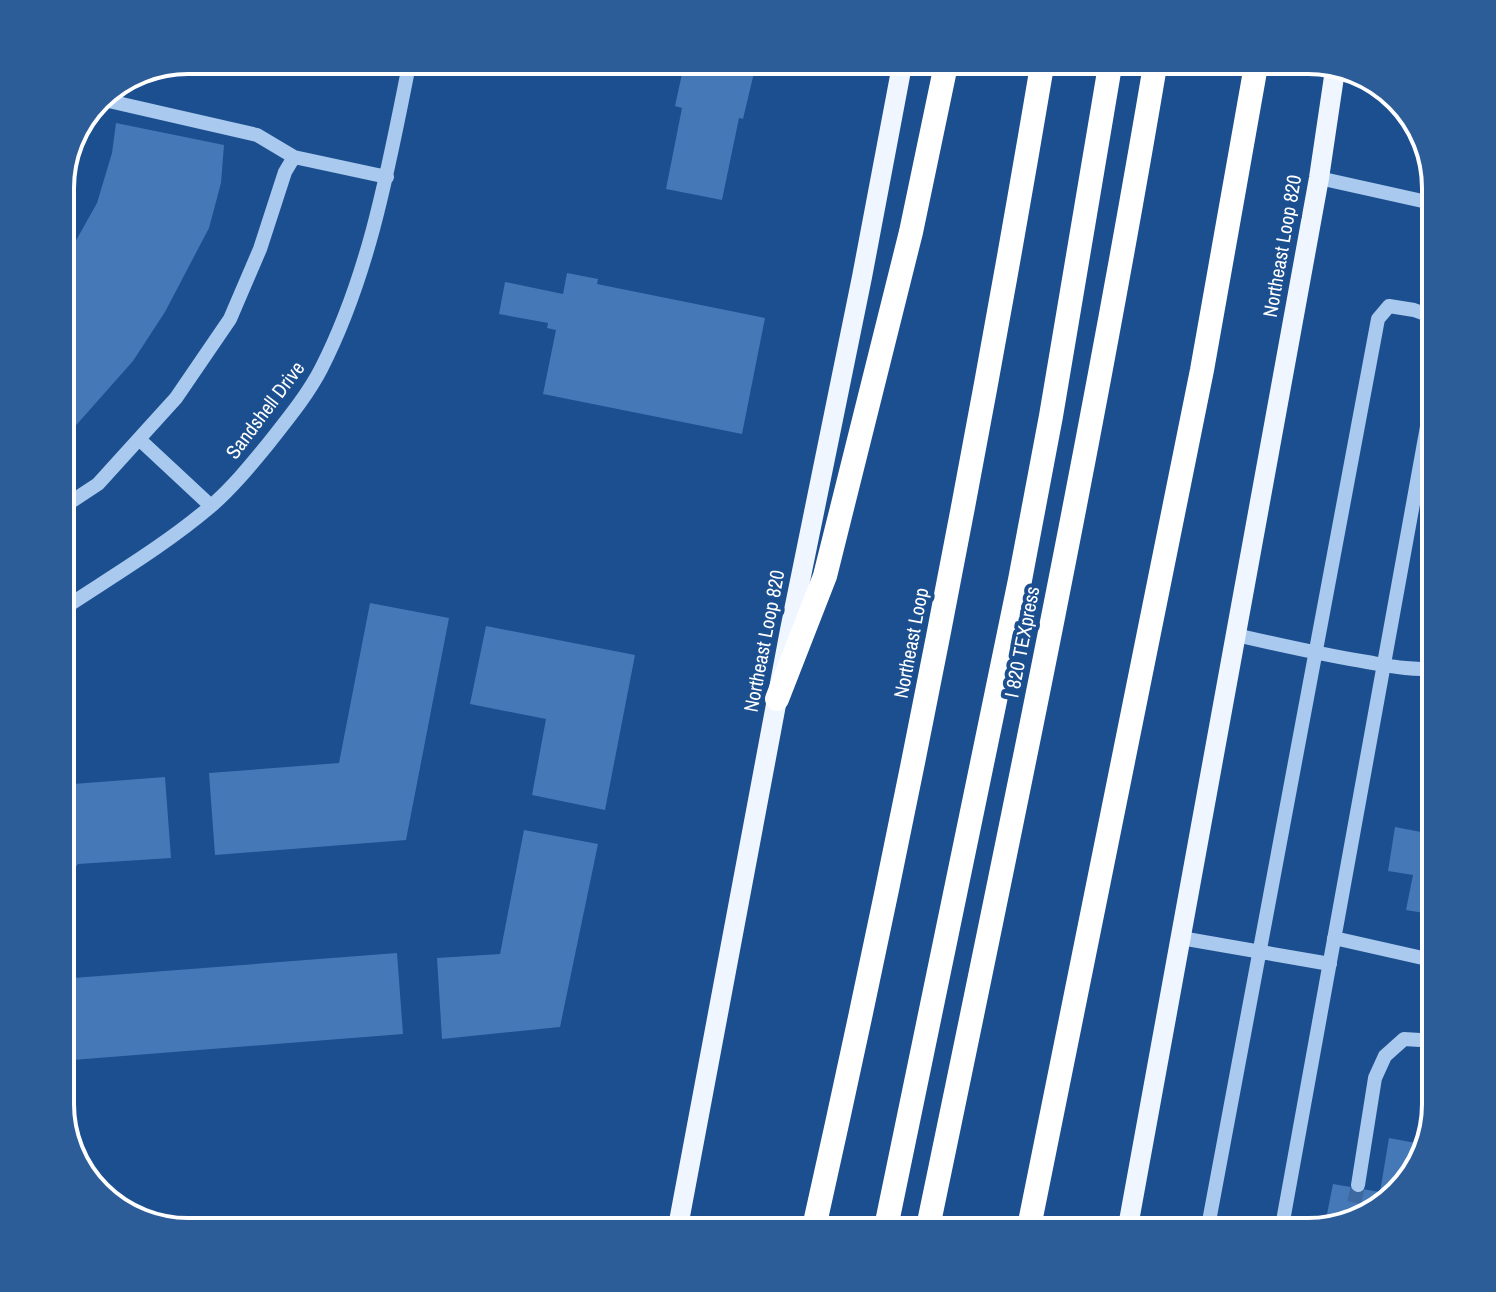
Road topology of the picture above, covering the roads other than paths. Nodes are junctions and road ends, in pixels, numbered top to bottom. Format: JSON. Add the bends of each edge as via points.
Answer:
{"nodes":[{"id":1,"x":407,"y":74,"type":"edge"},
{"id":2,"x":900,"y":74,"type":"edge"},
{"id":3,"x":944,"y":74,"type":"edge"},
{"id":4,"x":1040,"y":74,"type":"edge"},
{"id":5,"x":1109,"y":74,"type":"edge"},
{"id":6,"x":1154,"y":74,"type":"edge"},
{"id":7,"x":1255,"y":74,"type":"edge"},
{"id":8,"x":1334,"y":78,"type":"edge"},
{"id":9,"x":115,"y":101,"type":"edge"},
{"id":10,"x":294,"y":157,"type":"junction"},
{"id":11,"x":387,"y":177,"type":"junction"},
{"id":12,"x":1319,"y":178,"type":"junction"},
{"id":13,"x":1422,"y":201,"type":"edge"},
{"id":14,"x":1422,"y":313,"type":"edge"},
{"id":15,"x":139,"y":439,"type":"junction"},
{"id":16,"x":1422,"y":455,"type":"edge"},
{"id":17,"x":74,"y":500,"type":"edge"},
{"id":18,"x":211,"y":506,"type":"junction"},
{"id":19,"x":74,"y":602,"type":"edge"},
{"id":20,"x":1236,"y":635,"type":"junction"},
{"id":21,"x":1316,"y":654,"type":"junction"},
{"id":22,"x":1384,"y":665,"type":"junction"},
{"id":23,"x":1422,"y":670,"type":"edge"},
{"id":24,"x":777,"y":699,"type":"junction"},
{"id":25,"x":1181,"y":938,"type":"junction"},
{"id":26,"x":1334,"y":938,"type":"junction"},
{"id":27,"x":1259,"y":953,"type":"junction"},
{"id":28,"x":1422,"y":958,"type":"edge"},
{"id":29,"x":1330,"y":964,"type":"junction"},
{"id":30,"x":1422,"y":1040,"type":"edge"},
{"id":31,"x":1358,"y":1185,"type":"tunnel mouth"},
{"id":32,"x":680,"y":1218,"type":"edge"},
{"id":33,"x":817,"y":1218,"type":"edge"},
{"id":34,"x":888,"y":1218,"type":"edge"},
{"id":35,"x":930,"y":1218,"type":"edge"},
{"id":36,"x":1031,"y":1218,"type":"edge"},
{"id":37,"x":1130,"y":1218,"type":"edge"},
{"id":38,"x":1210,"y":1218,"type":"edge"},
{"id":39,"x":1284,"y":1218,"type":"edge"}],
"edges":[{"from":1,"to":11,"type":"street","name":"Sandshell Drive"},
{"from":2,"to":24,"type":"main road","name":"Northeast Loop 820"},
{"from":3,"to":24,"type":"highway","via":[[911,232],[825,576]]},
{"from":4,"to":33,"type":"highway","name":"Northeast Loop","via":[[918,730]]},
{"from":5,"to":34,"type":"highway","name":"I 820 TEXpress","via":[[1017,596]]},
{"from":6,"to":35,"type":"highway","name":"I 820 TEXpress","via":[[1004,860]]},
{"from":7,"to":36,"type":"highway","via":[[1202,370]]},
{"from":8,"to":12,"type":"main road","name":"Northeast Loop 820"},
{"from":9,"to":10,"type":"street","via":[[257,135]]},
{"from":10,"to":11,"type":"street"},
{"from":10,"to":15,"type":"street","via":[[230,319],[176,398]]},
{"from":11,"to":18,"type":"street","name":"Sandshell Drive","via":[[366,256],[320,372],[250,467]]},
{"from":12,"to":13,"type":"street"},
{"from":12,"to":20,"type":"main road","name":"Northeast Loop 820"},
{"from":14,"to":21,"type":"street","via":[[1389,306],[1378,319]]},
{"from":15,"to":17,"type":"street","via":[[98,484]]},
{"from":15,"to":18,"type":"street"},
{"from":16,"to":22,"type":"street"},
{"from":18,"to":19,"type":"street","name":"Sandshell Drive"},
{"from":20,"to":21,"type":"street"},
{"from":20,"to":25,"type":"main road","name":"Northeast Loop 820"},
{"from":21,"to":22,"type":"street"},
{"from":21,"to":27,"type":"street"},
{"from":22,"to":23,"type":"street"},
{"from":22,"to":26,"type":"street"},
{"from":24,"to":32,"type":"main road","name":"Northeast Loop 820"},
{"from":25,"to":27,"type":"street"},
{"from":25,"to":37,"type":"main road","name":"Northeast Loop 820"},
{"from":26,"to":28,"type":"street"},
{"from":26,"to":29,"type":"street"},
{"from":27,"to":29,"type":"street"},
{"from":27,"to":38,"type":"street"},
{"from":29,"to":39,"type":"street"},
{"from":30,"to":31,"type":"street","via":[[1404,1039],[1385,1056],[1375,1078]]}]}
